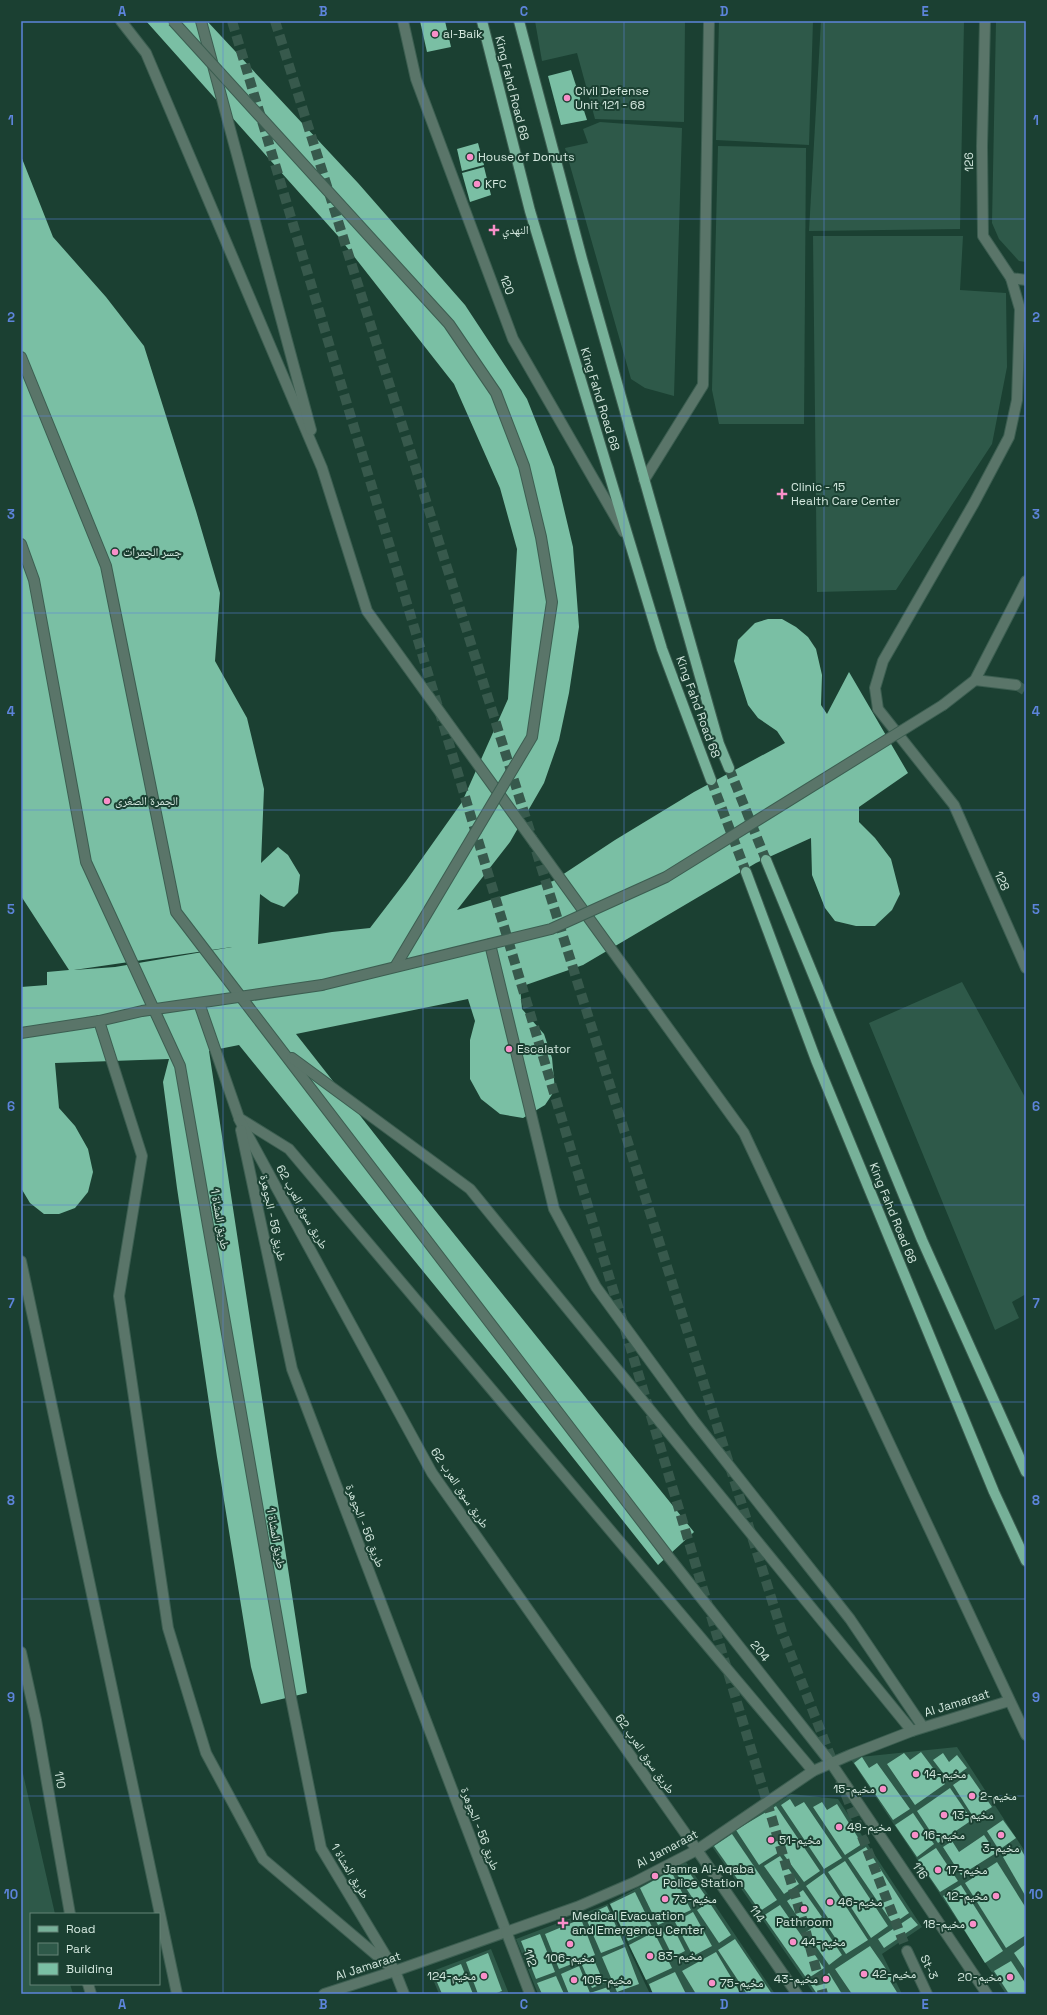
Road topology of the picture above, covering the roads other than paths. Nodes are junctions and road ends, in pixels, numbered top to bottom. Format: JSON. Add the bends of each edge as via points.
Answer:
{"nodes":[{"id":1,"x":121,"y":21,"type":"edge"},
{"id":2,"x":172,"y":21,"type":"edge"},
{"id":3,"x":201,"y":21,"type":"edge"},
{"id":4,"x":403,"y":21,"type":"edge"},
{"id":5,"x":482,"y":21,"type":"edge"},
{"id":6,"x":519,"y":21,"type":"edge"},
{"id":7,"x":709,"y":21,"type":"edge"},
{"id":8,"x":985,"y":21,"type":"edge"},
{"id":9,"x":1011,"y":278,"type":"junction"},
{"id":10,"x":1026,"y":280,"type":"edge"},
{"id":11,"x":21,"y":357,"type":"edge"},
{"id":12,"x":322,"y":468,"type":"junction"},
{"id":13,"x":644,"y":480,"type":"junction"},
{"id":14,"x":629,"y":540,"type":"junction"},
{"id":15,"x":21,"y":544,"type":"edge"},
{"id":16,"x":1026,"y":581,"type":"edge"},
{"id":17,"x":975,"y":680,"type":"junction"},
{"id":18,"x":1016,"y":685,"type":"tunnel mouth"},
{"id":19,"x":728,"y":768,"type":"tunnel mouth"},
{"id":20,"x":711,"y":780,"type":"tunnel mouth"},
{"id":21,"x":954,"y":805,"type":"joint"},
{"id":22,"x":766,"y":860,"type":"tunnel mouth"},
{"id":23,"x":746,"y":872,"type":"tunnel mouth"},
{"id":24,"x":490,"y":944,"type":"junction"},
{"id":25,"x":395,"y":967,"type":"junction"},
{"id":26,"x":1026,"y":968,"type":"edge"},
{"id":27,"x":199,"y":1003,"type":"junction"},
{"id":28,"x":99,"y":1021,"type":"junction"},
{"id":29,"x":21,"y":1033,"type":"edge"},
{"id":30,"x":282,"y":1051,"type":"junction"},
{"id":31,"x":239,"y":1118,"type":"junction"},
{"id":32,"x":21,"y":1261,"type":"edge"},
{"id":33,"x":1026,"y":1472,"type":"edge"},
{"id":34,"x":1026,"y":1561,"type":"edge"},
{"id":35,"x":21,"y":1652,"type":"edge"},
{"id":36,"x":1009,"y":1701,"type":"junction"},
{"id":37,"x":923,"y":1727,"type":"junction"},
{"id":38,"x":912,"y":1731,"type":"junction"},
{"id":39,"x":1026,"y":1735,"type":"edge"},
{"id":40,"x":831,"y":1763,"type":"junction"},
{"id":41,"x":814,"y":1771,"type":"junction"},
{"id":42,"x":697,"y":1850,"type":"junction"},
{"id":43,"x":70,"y":1913,"type":"edge"},
{"id":44,"x":160,"y":1913,"type":"edge"},
{"id":45,"x":160,"y":1914,"type":"edge"},
{"id":46,"x":506,"y":1931,"type":"junction"},
{"id":47,"x":907,"y":1951,"type":"tunnel mouth"},
{"id":48,"x":395,"y":1971,"type":"junction"},
{"id":49,"x":177,"y":1994,"type":"edge"},
{"id":50,"x":324,"y":1994,"type":"edge"},
{"id":51,"x":404,"y":1994,"type":"edge"},
{"id":52,"x":530,"y":1994,"type":"edge"},
{"id":53,"x":797,"y":1994,"type":"edge"},
{"id":54,"x":928,"y":1994,"type":"edge"},
{"id":55,"x":987,"y":1994,"type":"edge"}],
"edges":[{"from":1,"to":12,"type":"street","via":[[146,53]]},
{"from":2,"to":25,"type":"street","bridge":true,"via":[[449,324],[496,393],[524,466],[541,537],[552,602],[532,737]]},
{"from":3,"to":12,"type":"street"},
{"from":4,"to":14,"type":"street","name":"120","via":[[416,79],[513,339]]},
{"from":5,"to":14,"type":"main road","name":"King Fahd Road 68","via":[[530,211]]},
{"from":6,"to":13,"type":"main road","name":"King Fahd Road 68"},
{"from":7,"to":13,"type":"street","via":[[703,385]]},
{"from":8,"to":9,"type":"street","name":"126","via":[[983,236]]},
{"from":9,"to":10,"type":"street"},
{"from":9,"to":21,"type":"street","name":"126","via":[[1020,309],[1017,400],[1009,437],[883,661],[875,688],[878,709]]},
{"from":11,"to":30,"type":"street","name":"204","via":[[106,566],[176,912]]},
{"from":12,"to":36,"type":"street","via":[[367,611],[744,1133]]},
{"from":13,"to":19,"type":"main road","name":"King Fahd Road 68"},
{"from":14,"to":20,"type":"main road","name":"King Fahd Road 68","via":[[662,649]]},
{"from":15,"to":48,"type":"street","name":"طريق المشاة 1","via":[[34,580],[86,862],[180,1066],[291,1698],[321,1848]]},
{"from":16,"to":17,"type":"street"},
{"from":17,"to":18,"type":"street"},
{"from":17,"to":24,"type":"street","bridge":true,"via":[[943,705],[666,877],[551,929]]},
{"from":21,"to":26,"type":"street","name":"128"},
{"from":22,"to":33,"type":"main road","name":"King Fahd Road 68","via":[[922,1240]]},
{"from":23,"to":34,"type":"main road","name":"King Fahd Road 68","via":[[816,1060],[994,1492]]},
{"from":24,"to":25,"type":"street","bridge":true},
{"from":24,"to":37,"type":"street","via":[[554,1209],[593,1281],[694,1421],[850,1619]]},
{"from":25,"to":27,"type":"street","bridge":true,"via":[[322,985]]},
{"from":27,"to":28,"type":"street","via":[[142,1011]]},
{"from":27,"to":31,"type":"street"},
{"from":28,"to":29,"type":"street"},
{"from":28,"to":48,"type":"street","via":[[142,1156],[119,1296],[168,1628],[206,1753],[263,1859]]},
{"from":30,"to":38,"type":"street","via":[[470,1189]]},
{"from":30,"to":40,"type":"street","name":"204","via":[[668,1556]]},
{"from":31,"to":41,"type":"street","via":[[289,1149]]},
{"from":31,"to":42,"type":"street","name":"طريق سوق العرب 62","via":[[432,1472]]},
{"from":31,"to":46,"type":"street","name":"طريق 56 - الجوهرة","via":[[292,1369]]},
{"from":32,"to":44,"type":"street"},
{"from":35,"to":43,"type":"street","name":"110","via":[[36,1720]]},
{"from":36,"to":37,"type":"street","name":"Al Jamaraat"},
{"from":36,"to":39,"type":"street"},
{"from":37,"to":38,"type":"street","name":"Al Jamaraat"},
{"from":38,"to":40,"type":"street","name":"Al Jamaraat"},
{"from":40,"to":41,"type":"street","name":"Al Jamaraat"},
{"from":40,"to":55,"type":"street","name":"116"},
{"from":41,"to":42,"type":"street","name":"Al Jamaraat"},
{"from":42,"to":46,"type":"street","name":"Al Jamaraat","via":[[635,1882],[577,1907]]},
{"from":42,"to":53,"type":"street","name":"114"},
{"from":45,"to":49,"type":"street"},
{"from":46,"to":48,"type":"street","name":"Al Jamaraat"},
{"from":46,"to":52,"type":"street","name":"112"},
{"from":47,"to":54,"type":"street","name":"St-3"},
{"from":48,"to":50,"type":"street","name":"Al Jamaraat"},
{"from":48,"to":51,"type":"street","name":"طريق المشاة 1"}]}
